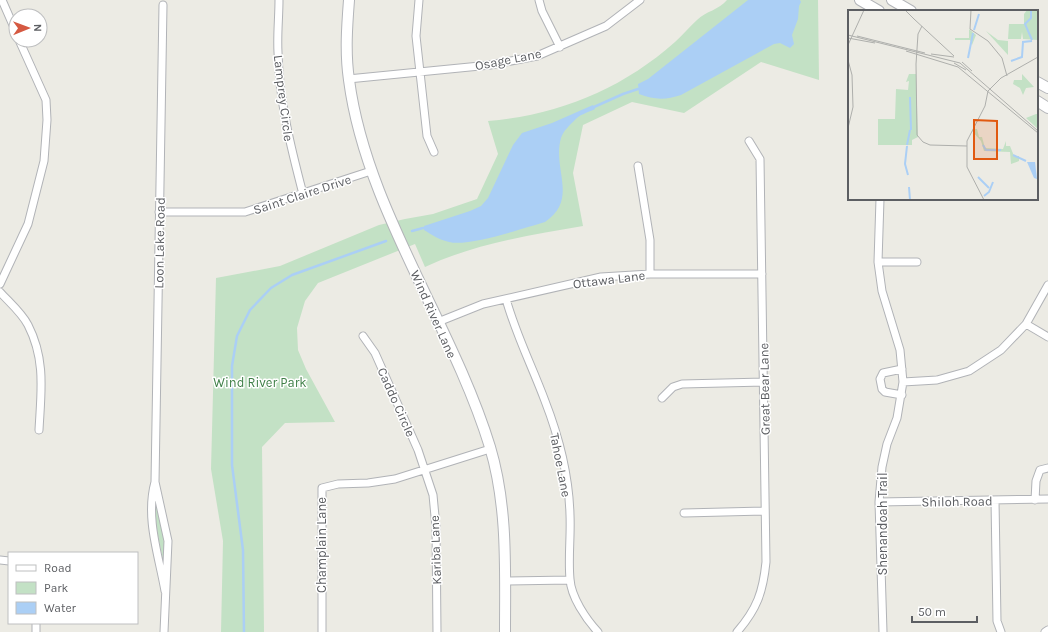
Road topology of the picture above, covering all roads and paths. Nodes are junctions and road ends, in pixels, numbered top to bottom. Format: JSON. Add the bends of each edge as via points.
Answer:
{"nodes":[{"id":1,"x":2,"y":0,"type":"edge"},
{"id":2,"x":279,"y":0,"type":"edge"},
{"id":3,"x":349,"y":0,"type":"edge"},
{"id":4,"x":419,"y":0,"type":"edge"},
{"id":5,"x":539,"y":0,"type":"edge"},
{"id":6,"x":640,"y":0,"type":"edge"},
{"id":7,"x":860,"y":0,"type":"edge"},
{"id":8,"x":892,"y":0,"type":"edge"},
{"id":9,"x":163,"y":5,"type":"dead end"},
{"id":10,"x":877,"y":10,"type":"edge"},
{"id":11,"x":909,"y":10,"type":"edge"},
{"id":12,"x":8,"y":14,"type":"edge"},
{"id":13,"x":560,"y":47,"type":"junction"},
{"id":14,"x":23,"y":48,"type":"edge"},
{"id":15,"x":421,"y":72,"type":"junction"},
{"id":16,"x":348,"y":79,"type":"junction"},
{"id":17,"x":1038,"y":83,"type":"edge"},
{"id":18,"x":1048,"y":88,"type":"edge"},
{"id":19,"x":1038,"y":102,"type":"edge"},
{"id":20,"x":1048,"y":108,"type":"edge"},
{"id":21,"x":749,"y":141,"type":"dead end"},
{"id":22,"x":434,"y":152,"type":"dead end"},
{"id":23,"x":638,"y":166,"type":"dead end"},
{"id":24,"x":371,"y":171,"type":"junction"},
{"id":25,"x":303,"y":194,"type":"junction"},
{"id":26,"x":880,"y":200,"type":"edge"},
{"id":27,"x":159,"y":212,"type":"junction"},
{"id":28,"x":878,"y":262,"type":"junction"},
{"id":29,"x":917,"y":262,"type":"dead end"},
{"id":30,"x":650,"y":274,"type":"junction"},
{"id":31,"x":762,"y":274,"type":"junction"},
{"id":32,"x":0,"y":284,"type":"edge"},
{"id":33,"x":1048,"y":285,"type":"edge"},
{"id":34,"x":0,"y":292,"type":"edge"},
{"id":35,"x":506,"y":299,"type":"junction"},
{"id":36,"x":438,"y":322,"type":"junction"},
{"id":37,"x":1026,"y":324,"type":"junction"},
{"id":38,"x":363,"y":336,"type":"dead end"},
{"id":39,"x":1048,"y":337,"type":"edge"},
{"id":40,"x":902,"y":369,"type":"junction"},
{"id":41,"x":764,"y":382,"type":"junction"},
{"id":42,"x":903,"y":382,"type":"junction"},
{"id":43,"x":902,"y":394,"type":"junction"},
{"id":44,"x":662,"y":398,"type":"dead end"},
{"id":45,"x":39,"y":430,"type":"dead end"},
{"id":46,"x":490,"y":449,"type":"junction"},
{"id":47,"x":1048,"y":468,"type":"edge"},
{"id":48,"x":426,"y":470,"type":"junction"},
{"id":49,"x":154,"y":482,"type":"junction"},
{"id":50,"x":1048,"y":499,"type":"edge"},
{"id":51,"x":994,"y":500,"type":"junction"},
{"id":52,"x":1035,"y":500,"type":"junction"},
{"id":53,"x":879,"y":502,"type":"junction"},
{"id":54,"x":765,"y":511,"type":"junction"},
{"id":55,"x":684,"y":513,"type":"dead end"},
{"id":56,"x":570,"y":580,"type":"junction"},
{"id":57,"x":505,"y":581,"type":"junction"},
{"id":58,"x":164,"y":591,"type":"junction"},
{"id":59,"x":1048,"y":630,"type":"edge"},
{"id":60,"x":164,"y":632,"type":"edge"},
{"id":61,"x":322,"y":632,"type":"edge"},
{"id":62,"x":437,"y":632,"type":"edge"},
{"id":63,"x":505,"y":632,"type":"edge"},
{"id":64,"x":598,"y":632,"type":"edge"},
{"id":65,"x":737,"y":632,"type":"edge"},
{"id":66,"x":883,"y":632,"type":"edge"},
{"id":67,"x":1001,"y":632,"type":"edge"},
{"id":68,"x":1045,"y":632,"type":"edge"}],
"edges":[{"from":1,"to":12,"type":"street"},
{"from":2,"to":25,"type":"street","name":"Lamprey Circle","via":[[278,52],[282,97]]},
{"from":3,"to":16,"type":"street","name":"Wind River Lane","via":[[346,52]]},
{"from":4,"to":15,"type":"street","via":[[416,36]]},
{"from":5,"to":13,"type":"street"},
{"from":6,"to":13,"type":"street","name":"Osage Lane","via":[[606,26]]},
{"from":7,"to":10,"type":"street"},
{"from":8,"to":11,"type":"street"},
{"from":9,"to":27,"type":"street","name":"Loon Lake Road"},
{"from":13,"to":15,"type":"street","name":"Osage Lane","via":[[537,56],[490,65]]},
{"from":14,"to":32,"type":"street","via":[[46,100],[44,161],[28,224]]},
{"from":15,"to":16,"type":"street","name":"Osage Lane"},
{"from":15,"to":22,"type":"street","via":[[427,136]]},
{"from":16,"to":24,"type":"street","name":"Wind River Lane"},
{"from":17,"to":18,"type":"street"},
{"from":19,"to":20,"type":"street"},
{"from":21,"to":31,"type":"street","name":"Great Bear Lane","via":[[760,159]]},
{"from":23,"to":30,"type":"street","via":[[650,240]]},
{"from":24,"to":25,"type":"street","name":"Saint Claire Drive"},
{"from":24,"to":36,"type":"street","name":"Wind River Lane"},
{"from":25,"to":27,"type":"street","name":"Saint Claire Drive","via":[[245,212]]},
{"from":26,"to":28,"type":"street","name":"Shenandoah Trail"},
{"from":27,"to":49,"type":"street","name":"Loon Lake Road"},
{"from":28,"to":29,"type":"street"},
{"from":28,"to":40,"type":"street","name":"Shenandoah Trail","via":[[882,291],[899,345]]},
{"from":30,"to":31,"type":"street","name":"Ottawa Lane"},
{"from":30,"to":35,"type":"street","name":"Ottawa Lane","via":[[601,277]]},
{"from":31,"to":41,"type":"street","name":"Great Bear Lane"},
{"from":33,"to":37,"type":"street"},
{"from":34,"to":45,"type":"street","via":[[28,324],[40,356]]},
{"from":35,"to":36,"type":"street","name":"Ottawa Lane","via":[[465,310]]},
{"from":35,"to":56,"type":"street","name":"Tahoe Lane","via":[[514,328],[545,401],[559,442],[570,515]]},
{"from":36,"to":46,"type":"street","name":"Wind River Lane","via":[[470,392]]},
{"from":37,"to":39,"type":"street"},
{"from":37,"to":42,"type":"street","via":[[1001,350],[969,371],[937,380]]},
{"from":38,"to":48,"type":"street","name":"Caddo Circle","via":[[375,353]]},
{"from":40,"to":42,"type":"street","name":"Shenandoah Trail"},
{"from":40,"to":43,"type":"street","via":[[883,373],[880,379],[885,392]]},
{"from":41,"to":44,"type":"street","via":[[682,384],[673,387]]},
{"from":41,"to":54,"type":"street","name":"Great Bear Lane"},
{"from":42,"to":43,"type":"street","name":"Shenandoah Trail"},
{"from":43,"to":53,"type":"street","name":"Shenandoah Trail","via":[[882,467]]},
{"from":46,"to":48,"type":"street","name":"Champlain Lane"},
{"from":46,"to":57,"type":"street","name":"Wind River Lane","via":[[502,508]]},
{"from":47,"to":52,"type":"street","via":[[1040,470],[1036,481]]},
{"from":48,"to":61,"type":"street","name":"Champlain Lane","via":[[395,480],[338,484],[322,488]]},
{"from":48,"to":62,"type":"street","name":"Kariba Lane","via":[[436,527]]},
{"from":49,"to":58,"type":"street","name":"Loon Lake Road","via":[[151,494],[152,524]]},
{"from":49,"to":58,"type":"street","name":"Loon Lake Road","via":[[168,541],[168,572]]},
{"from":50,"to":52,"type":"street","name":"Shiloh Road"},
{"from":51,"to":52,"type":"street","name":"Shiloh Road"},
{"from":51,"to":53,"type":"street","name":"Shiloh Road"},
{"from":51,"to":67,"type":"street","via":[[997,621]]},
{"from":53,"to":66,"type":"street","name":"Shenandoah Trail"},
{"from":54,"to":55,"type":"street"},
{"from":54,"to":65,"type":"street","name":"Great Bear Lane","via":[[764,585],[756,606]]},
{"from":56,"to":57,"type":"street"},
{"from":56,"to":64,"type":"street","name":"Tahoe Lane","via":[[582,611]]},
{"from":57,"to":63,"type":"street","name":"Wind River Lane"},
{"from":58,"to":60,"type":"street","name":"Loon Lake Road"},
{"from":59,"to":68,"type":"street"}]}
